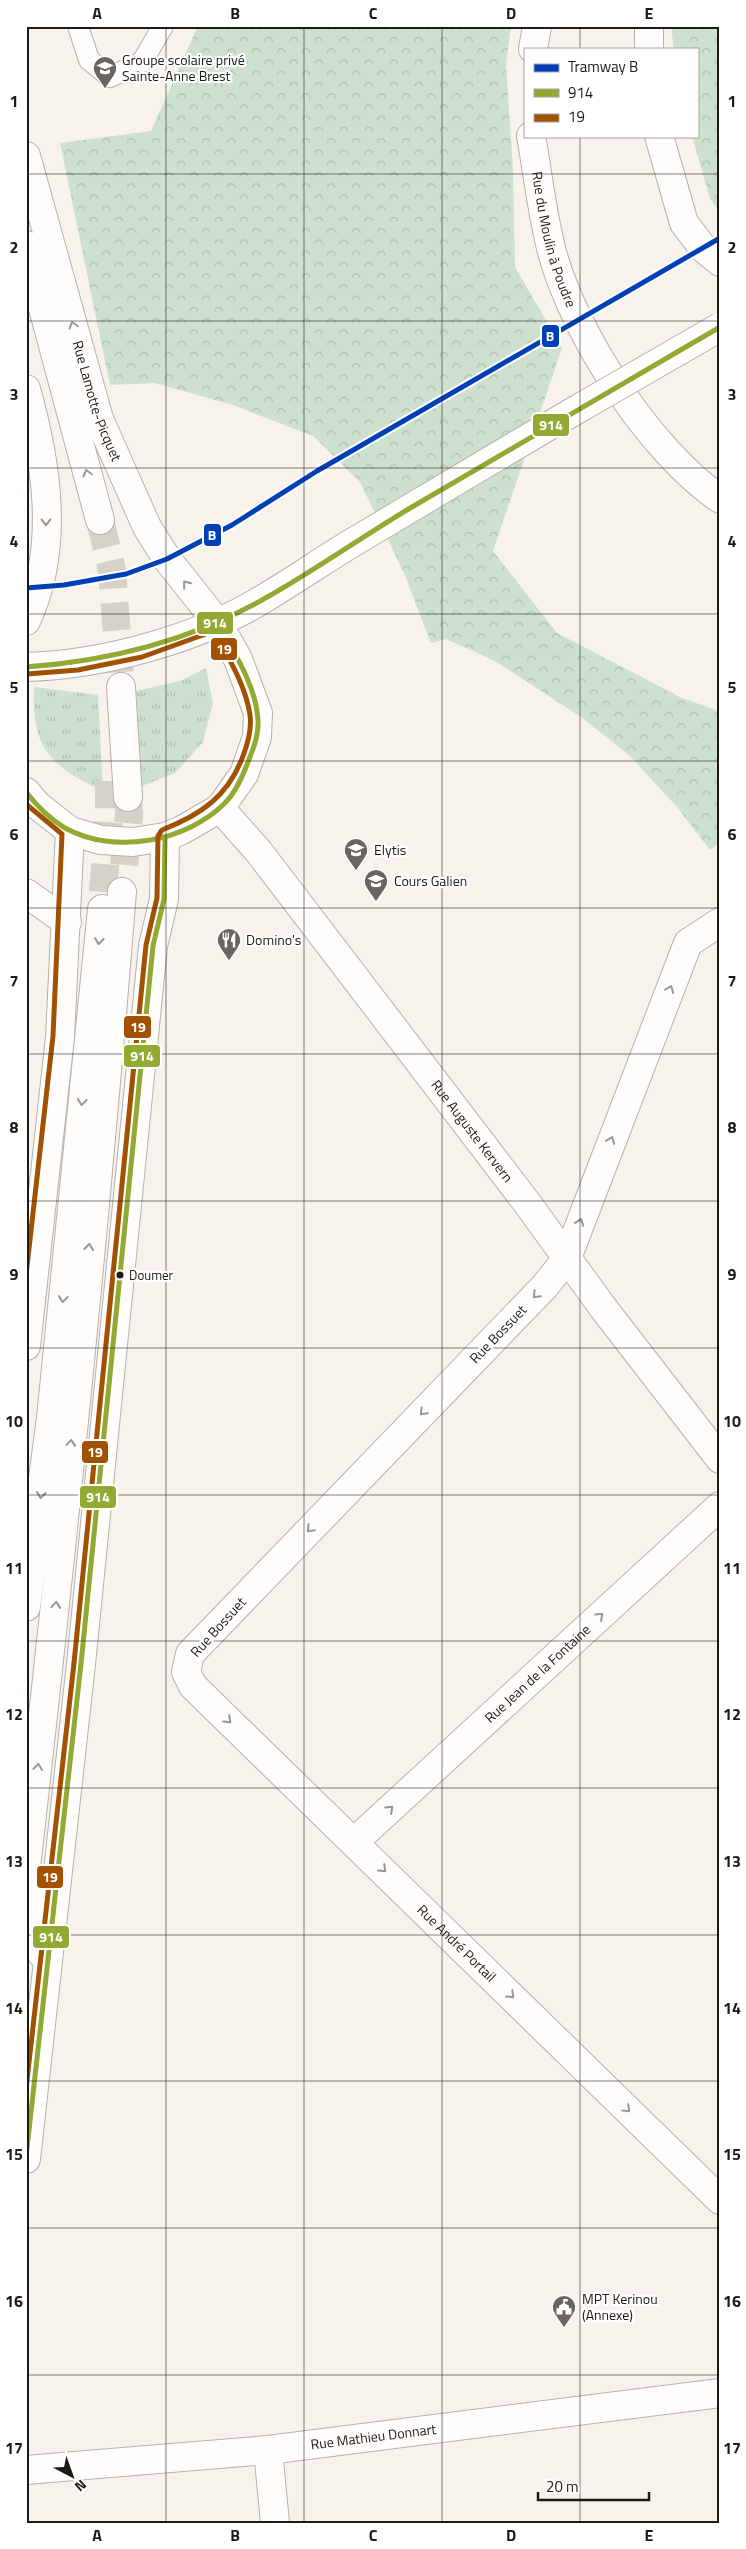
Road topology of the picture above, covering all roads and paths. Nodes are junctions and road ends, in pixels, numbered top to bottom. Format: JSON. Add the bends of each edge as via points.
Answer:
{"nodes":[{"id":1,"x":78,"y":26,"type":"edge"},
{"id":2,"x":163,"y":26,"type":"edge"},
{"id":3,"x":536,"y":26,"type":"edge"},
{"id":4,"x":649,"y":26,"type":"edge"},
{"id":5,"x":533,"y":48,"type":"edge"},
{"id":6,"x":649,"y":48,"type":"edge"},
{"id":7,"x":531,"y":138,"type":"edge"},
{"id":8,"x":659,"y":138,"type":"edge"},
{"id":9,"x":26,"y":156,"type":"edge"},
{"id":10,"x":26,"y":245,"type":"edge"},
{"id":11,"x":714,"y":254,"type":"edge"},
{"id":12,"x":26,"y":310,"type":"edge"},
{"id":13,"x":720,"y":327,"type":"edge"},
{"id":14,"x":26,"y":389,"type":"edge"},
{"id":15,"x":720,"y":499,"type":"edge"},
{"id":16,"x":26,"y":621,"type":"edge"},
{"id":17,"x":217,"y":622,"type":"junction"},
{"id":18,"x":26,"y":666,"type":"edge"},
{"id":19,"x":113,"y":688,"type":"tunnel mouth"},
{"id":20,"x":118,"y":789,"type":"tunnel mouth"},
{"id":21,"x":26,"y":792,"type":"edge"},
{"id":22,"x":220,"y":808,"type":"junction"},
{"id":23,"x":70,"y":831,"type":"junction"},
{"id":24,"x":165,"y":837,"type":"junction"},
{"id":25,"x":26,"y":893,"type":"edge"},
{"id":26,"x":719,"y":921,"type":"edge"},
{"id":27,"x":67,"y":922,"type":"junction"},
{"id":28,"x":567,"y":1258,"type":"junction"},
{"id":29,"x":86,"y":1281,"type":"junction"},
{"id":30,"x":120,"y":1284,"type":"junction"},
{"id":31,"x":26,"y":1346,"type":"edge"},
{"id":32,"x":720,"y":1459,"type":"edge"},
{"id":33,"x":720,"y":1506,"type":"edge"},
{"id":34,"x":26,"y":1607,"type":"edge"},
{"id":35,"x":193,"y":1686,"type":"joint"},
{"id":36,"x":354,"y":1842,"type":"junction"},
{"id":37,"x":26,"y":1867,"type":"edge"},
{"id":38,"x":26,"y":1871,"type":"edge"},
{"id":39,"x":47,"y":1982,"type":"junction"},
{"id":40,"x":26,"y":2159,"type":"edge"},
{"id":41,"x":720,"y":2200,"type":"edge"},
{"id":42,"x":720,"y":2393,"type":"edge"},
{"id":43,"x":268,"y":2450,"type":"junction"},
{"id":44,"x":26,"y":2470,"type":"edge"},
{"id":45,"x":275,"y":2523,"type":"edge"}],
"edges":[{"from":1,"to":2,"type":"lane","via":[[89,60],[110,77],[142,62]]},
{"from":3,"to":5,"type":"main road"},
{"from":4,"to":6,"type":"main road"},
{"from":7,"to":15,"type":"main road","name":"Rue du Moulin à Poudre","via":[[552,252],[568,297],[596,353],[646,428],[705,489]]},
{"from":8,"to":11,"type":"main road","via":[[684,223]]},
{"from":17,"to":9,"type":"main road","name":"Rue Lamotte-Picquet","one_way":true,"via":[[152,535],[99,418]]},
{"from":12,"to":10,"type":"main road","name":"Rue Lamotte-Picquet","one_way":true,"via":[[91,522]]},
{"from":13,"to":17,"type":"main road","bridge":true,"via":[[359,538],[262,600]]},
{"from":14,"to":16,"type":"main road","one_way":true,"via":[[44,473],[47,544],[40,587]]},
{"from":17,"to":18,"type":"main road","via":[[141,650],[77,663]]},
{"from":17,"to":22,"type":"main road","name":"Rue Lamotte-Picquet","via":[[238,659],[258,713],[257,738],[244,774]]},
{"from":19,"to":20,"type":"main road"},
{"from":21,"to":23,"type":"main road"},
{"from":22,"to":24,"type":"main road"},
{"from":22,"to":28,"type":"main road","name":"Rue Auguste Kervern","via":[[259,852]]},
{"from":23,"to":24,"type":"main road","via":[[101,840],[133,842]]},
{"from":23,"to":27,"type":"main road"},
{"from":24,"to":30,"type":"main road","via":[[164,899],[153,946]]},
{"from":25,"to":27,"type":"main road"},
{"from":28,"to":26,"type":"main road","name":"Rue Bossuet","one_way":true,"via":[[688,944]]},
{"from":27,"to":31,"type":"main road","via":[[60,1037]]},
{"from":28,"to":32,"type":"main road","name":"Rue Auguste Kervern"},
{"from":28,"to":35,"type":"main road","name":"Rue Bossuet","one_way":true,"via":[[538,1293],[190,1654],[186,1672]]},
{"from":29,"to":30,"type":"main road"},
{"from":29,"to":34,"type":"main road","one_way":true,"via":[[108,1059],[112,892]]},
{"from":37,"to":29,"type":"main road","one_way":true,"via":[[54,1624]]},
{"from":30,"to":39,"type":"main road"},
{"from":36,"to":33,"type":"main road","name":"Rue Jean de la Fontaine","one_way":true},
{"from":35,"to":36,"type":"main road","name":"Rue André Portail","one_way":true},
{"from":36,"to":41,"type":"main road","name":"Rue André Portail","one_way":true},
{"from":38,"to":39,"type":"main road"},
{"from":39,"to":40,"type":"main road"},
{"from":42,"to":43,"type":"main road","name":"Rue Mathieu Donnart"},
{"from":43,"to":44,"type":"main road","name":"Rue Mathieu Donnart"},
{"from":43,"to":45,"type":"main road"}]}
